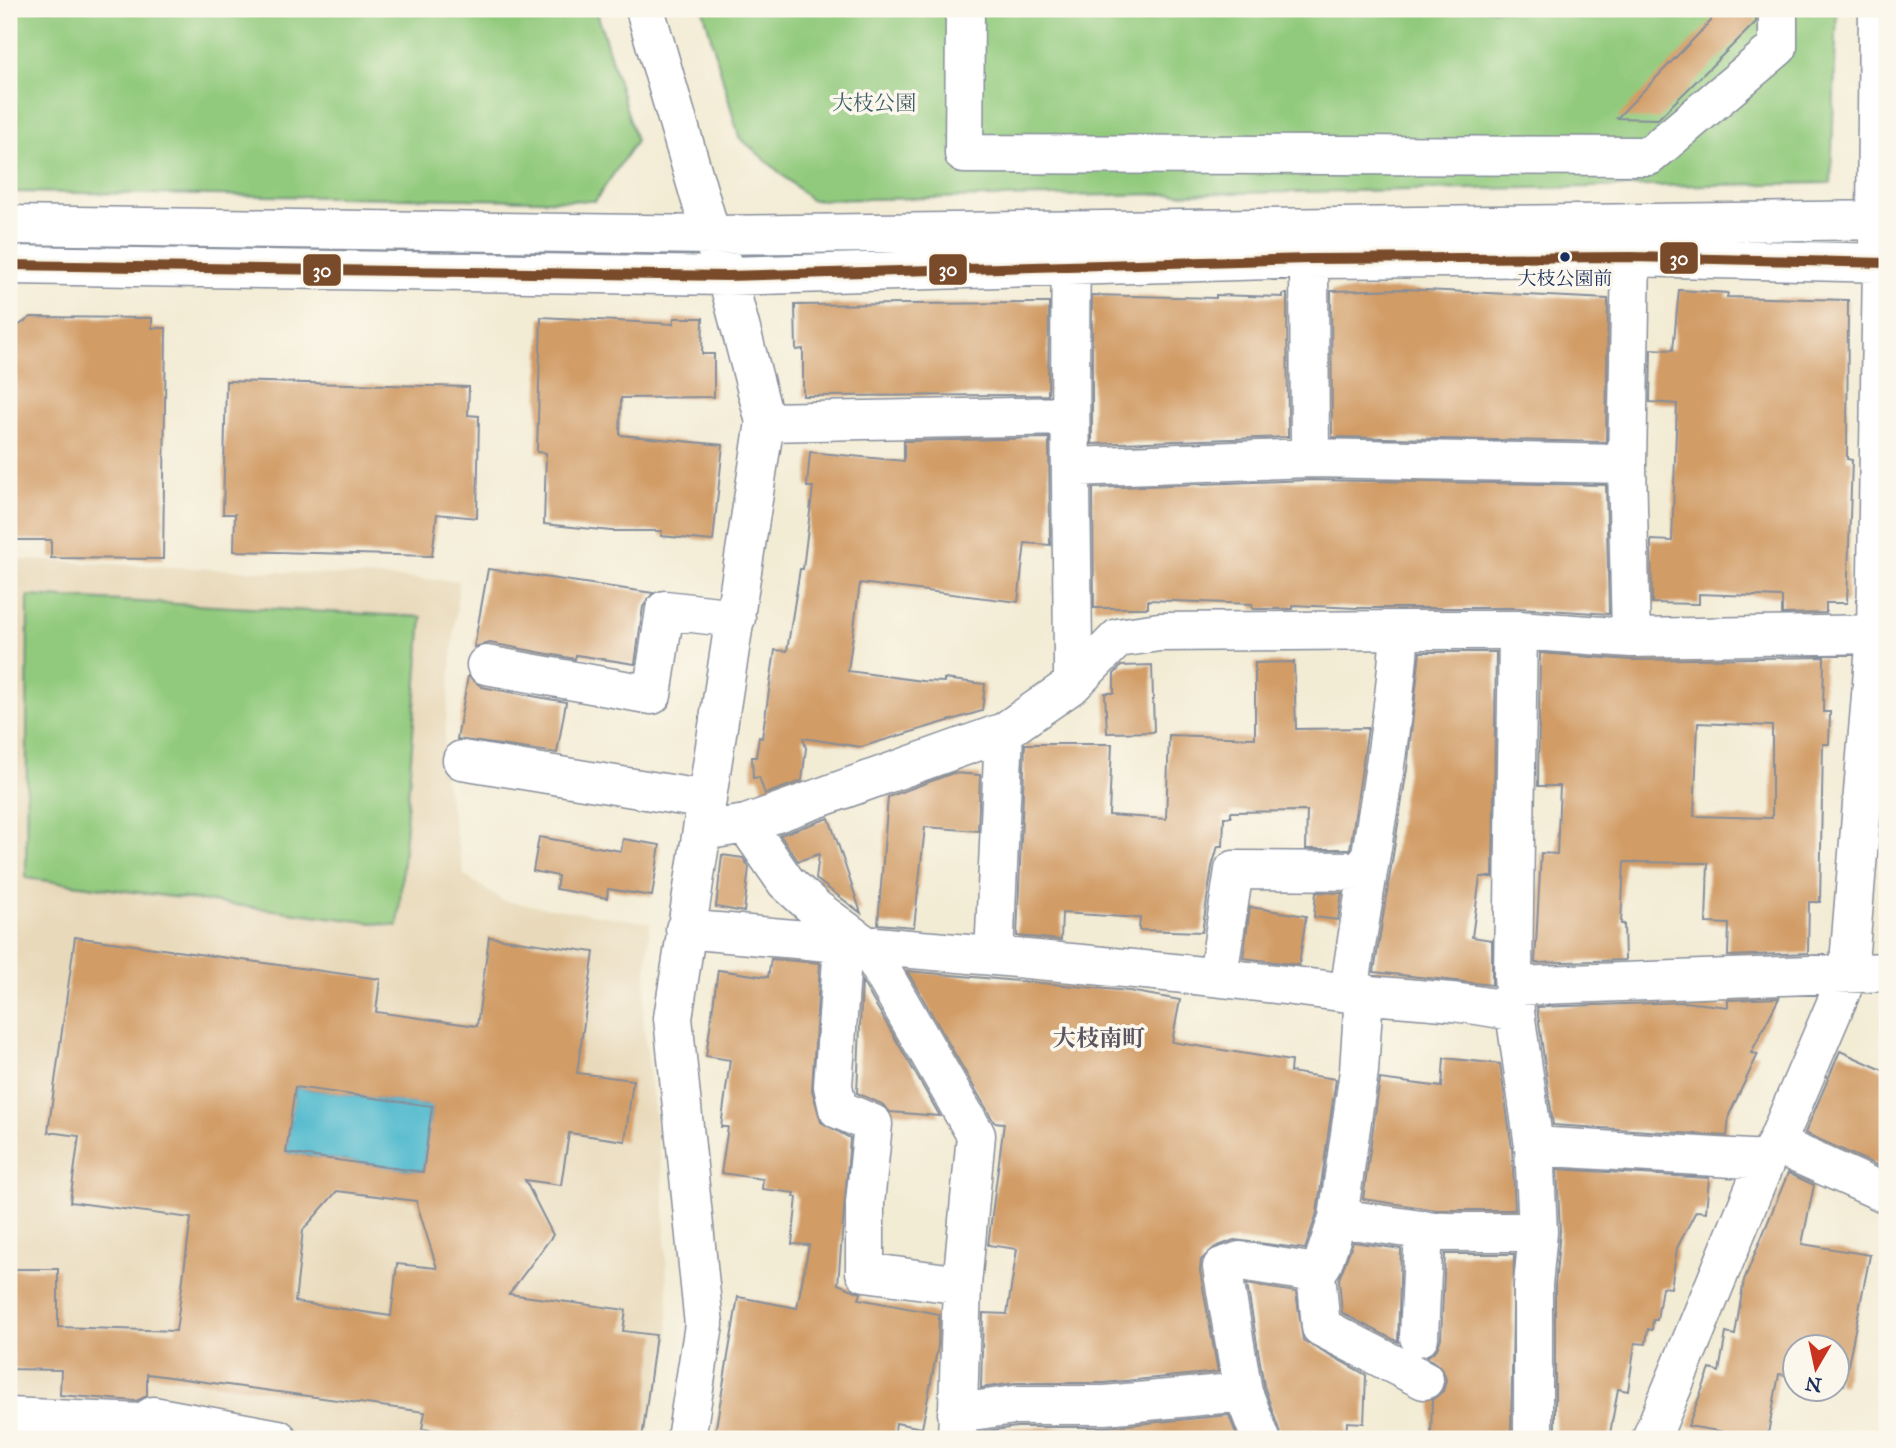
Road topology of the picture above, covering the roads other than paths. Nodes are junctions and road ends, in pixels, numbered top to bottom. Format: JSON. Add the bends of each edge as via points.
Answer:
{"nodes":[{"id":1,"x":645,"y":9,"type":"edge"},
{"id":2,"x":965,"y":9,"type":"edge"},
{"id":3,"x":1778,"y":9,"type":"edge"},
{"id":4,"x":1878,"y":9,"type":"edge"},
{"id":5,"x":1883,"y":85,"type":"edge"},
{"id":6,"x":1882,"y":220,"type":"edge"},
{"id":7,"x":9,"y":225,"type":"edge"},
{"id":8,"x":711,"y":235,"type":"junction"},
{"id":9,"x":1631,"y":257,"type":"junction"},
{"id":10,"x":1309,"y":259,"type":"junction"},
{"id":11,"x":1884,"y":263,"type":"edge"},
{"id":12,"x":9,"y":265,"type":"edge"},
{"id":13,"x":1071,"y":265,"type":"junction"},
{"id":14,"x":727,"y":276,"type":"junction"},
{"id":15,"x":1068,"y":416,"type":"junction"},
{"id":16,"x":765,"y":422,"type":"junction"},
{"id":17,"x":1310,"y":458,"type":"junction"},
{"id":18,"x":1627,"y":464,"type":"junction"},
{"id":19,"x":1073,"y":467,"type":"junction"},
{"id":20,"x":736,"y":618,"type":"junction"},
{"id":21,"x":1400,"y":630,"type":"junction"},
{"id":22,"x":1518,"y":630,"type":"junction"},
{"id":23,"x":1882,"y":634,"type":"edge"},
{"id":24,"x":1631,"y":638,"type":"junction"},
{"id":25,"x":486,"y":665,"type":"dead end"},
{"id":26,"x":1073,"y":684,"type":"junction"},
{"id":27,"x":1004,"y":732,"type":"junction"},
{"id":28,"x":462,"y":760,"type":"dead end"},
{"id":29,"x":705,"y":816,"type":"junction"},
{"id":30,"x":746,"y":824,"type":"junction"},
{"id":31,"x":1366,"y":871,"type":"junction"},
{"id":32,"x":1871,"y":871,"type":"edge"},
{"id":33,"x":685,"y":929,"type":"junction"},
{"id":34,"x":855,"y":946,"type":"junction"},
{"id":35,"x":994,"y":956,"type":"junction"},
{"id":36,"x":1887,"y":972,"type":"edge"},
{"id":37,"x":1848,"y":975,"type":"junction"},
{"id":38,"x":1218,"y":976,"type":"junction"},
{"id":39,"x":1356,"y":993,"type":"junction"},
{"id":40,"x":1515,"y":999,"type":"junction"},
{"id":41,"x":1534,"y":1146,"type":"junction"},
{"id":42,"x":1771,"y":1152,"type":"junction"},
{"id":43,"x":1887,"y":1194,"type":"edge"},
{"id":44,"x":1338,"y":1218,"type":"junction"},
{"id":45,"x":1424,"y":1230,"type":"junction"},
{"id":46,"x":1538,"y":1232,"type":"junction"},
{"id":47,"x":1320,"y":1268,"type":"junction"},
{"id":48,"x":962,"y":1285,"type":"junction"},
{"id":49,"x":1419,"y":1337,"type":"dead end"},
{"id":50,"x":1424,"y":1380,"type":"dead end"},
{"id":51,"x":1243,"y":1392,"type":"junction"},
{"id":52,"x":9,"y":1417,"type":"edge"},
{"id":53,"x":146,"y":1426,"type":"edge"},
{"id":54,"x":957,"y":1432,"type":"edge"},
{"id":55,"x":278,"y":1439,"type":"edge"},
{"id":56,"x":686,"y":1439,"type":"edge"},
{"id":57,"x":1261,"y":1439,"type":"edge"},
{"id":58,"x":1533,"y":1439,"type":"edge"},
{"id":59,"x":1651,"y":1439,"type":"edge"}],
"edges":[{"from":1,"to":8,"type":"street"},
{"from":2,"to":3,"type":"street","via":[[964,154],[1374,158],[1649,156],[1778,47]]},
{"from":4,"to":5,"type":"street"},
{"from":5,"to":6,"type":"street"},
{"from":6,"to":8,"type":"street"},
{"from":6,"to":11,"type":"street"},
{"from":7,"to":8,"type":"street"},
{"from":8,"to":14,"type":"street"},
{"from":9,"to":10,"type":"street"},
{"from":9,"to":11,"type":"street"},
{"from":9,"to":18,"type":"street"},
{"from":10,"to":13,"type":"street"},
{"from":10,"to":17,"type":"street"},
{"from":11,"to":23,"type":"street"},
{"from":12,"to":14,"type":"street"},
{"from":13,"to":14,"type":"street"},
{"from":13,"to":15,"type":"street"},
{"from":14,"to":16,"type":"street"},
{"from":15,"to":16,"type":"street"},
{"from":15,"to":19,"type":"street"},
{"from":16,"to":20,"type":"street"},
{"from":17,"to":18,"type":"street"},
{"from":17,"to":19,"type":"street"},
{"from":18,"to":24,"type":"street"},
{"from":19,"to":26,"type":"street"},
{"from":20,"to":25,"type":"street","via":[[665,610],[652,695]]},
{"from":20,"to":29,"type":"street"},
{"from":21,"to":22,"type":"street"},
{"from":21,"to":26,"type":"street","via":[[1159,632],[1118,638]]},
{"from":21,"to":31,"type":"street","via":[[1395,705]]},
{"from":22,"to":24,"type":"street"},
{"from":22,"to":40,"type":"street"},
{"from":23,"to":24,"type":"street"},
{"from":23,"to":32,"type":"street"},
{"from":26,"to":27,"type":"street"},
{"from":27,"to":30,"type":"street"},
{"from":27,"to":35,"type":"street"},
{"from":28,"to":29,"type":"street"},
{"from":29,"to":30,"type":"street"},
{"from":29,"to":33,"type":"street"},
{"from":30,"to":34,"type":"street","via":[[786,881]]},
{"from":31,"to":38,"type":"street","via":[[1234,870]]},
{"from":31,"to":39,"type":"street"},
{"from":32,"to":37,"type":"street"},
{"from":33,"to":34,"type":"street"},
{"from":33,"to":56,"type":"street","via":[[673,1018],[704,1325]]},
{"from":34,"to":35,"type":"street"},
{"from":34,"to":48,"type":"street","via":[[976,1135]]},
{"from":34,"to":48,"type":"street","via":[[833,1086],[838,1109],[873,1124],[865,1203],[865,1272]]},
{"from":35,"to":38,"type":"street"},
{"from":36,"to":37,"type":"street"},
{"from":37,"to":40,"type":"street"},
{"from":37,"to":42,"type":"street"},
{"from":38,"to":39,"type":"street"},
{"from":39,"to":40,"type":"street","via":[[1467,1002]]},
{"from":39,"to":44,"type":"street","via":[[1359,1071]]},
{"from":40,"to":41,"type":"street"},
{"from":41,"to":42,"type":"street"},
{"from":41,"to":46,"type":"street"},
{"from":42,"to":43,"type":"street"},
{"from":42,"to":59,"type":"street"},
{"from":44,"to":45,"type":"street"},
{"from":44,"to":47,"type":"street"},
{"from":45,"to":46,"type":"street"},
{"from":45,"to":49,"type":"street"},
{"from":46,"to":58,"type":"street"},
{"from":47,"to":50,"type":"street","via":[[1321,1327]]},
{"from":47,"to":51,"type":"street","via":[[1240,1261],[1222,1267]]},
{"from":48,"to":54,"type":"street"},
{"from":51,"to":54,"type":"street","via":[[1105,1405],[1015,1405]]},
{"from":51,"to":57,"type":"street"},
{"from":52,"to":53,"type":"street"},
{"from":53,"to":55,"type":"street"}]}
